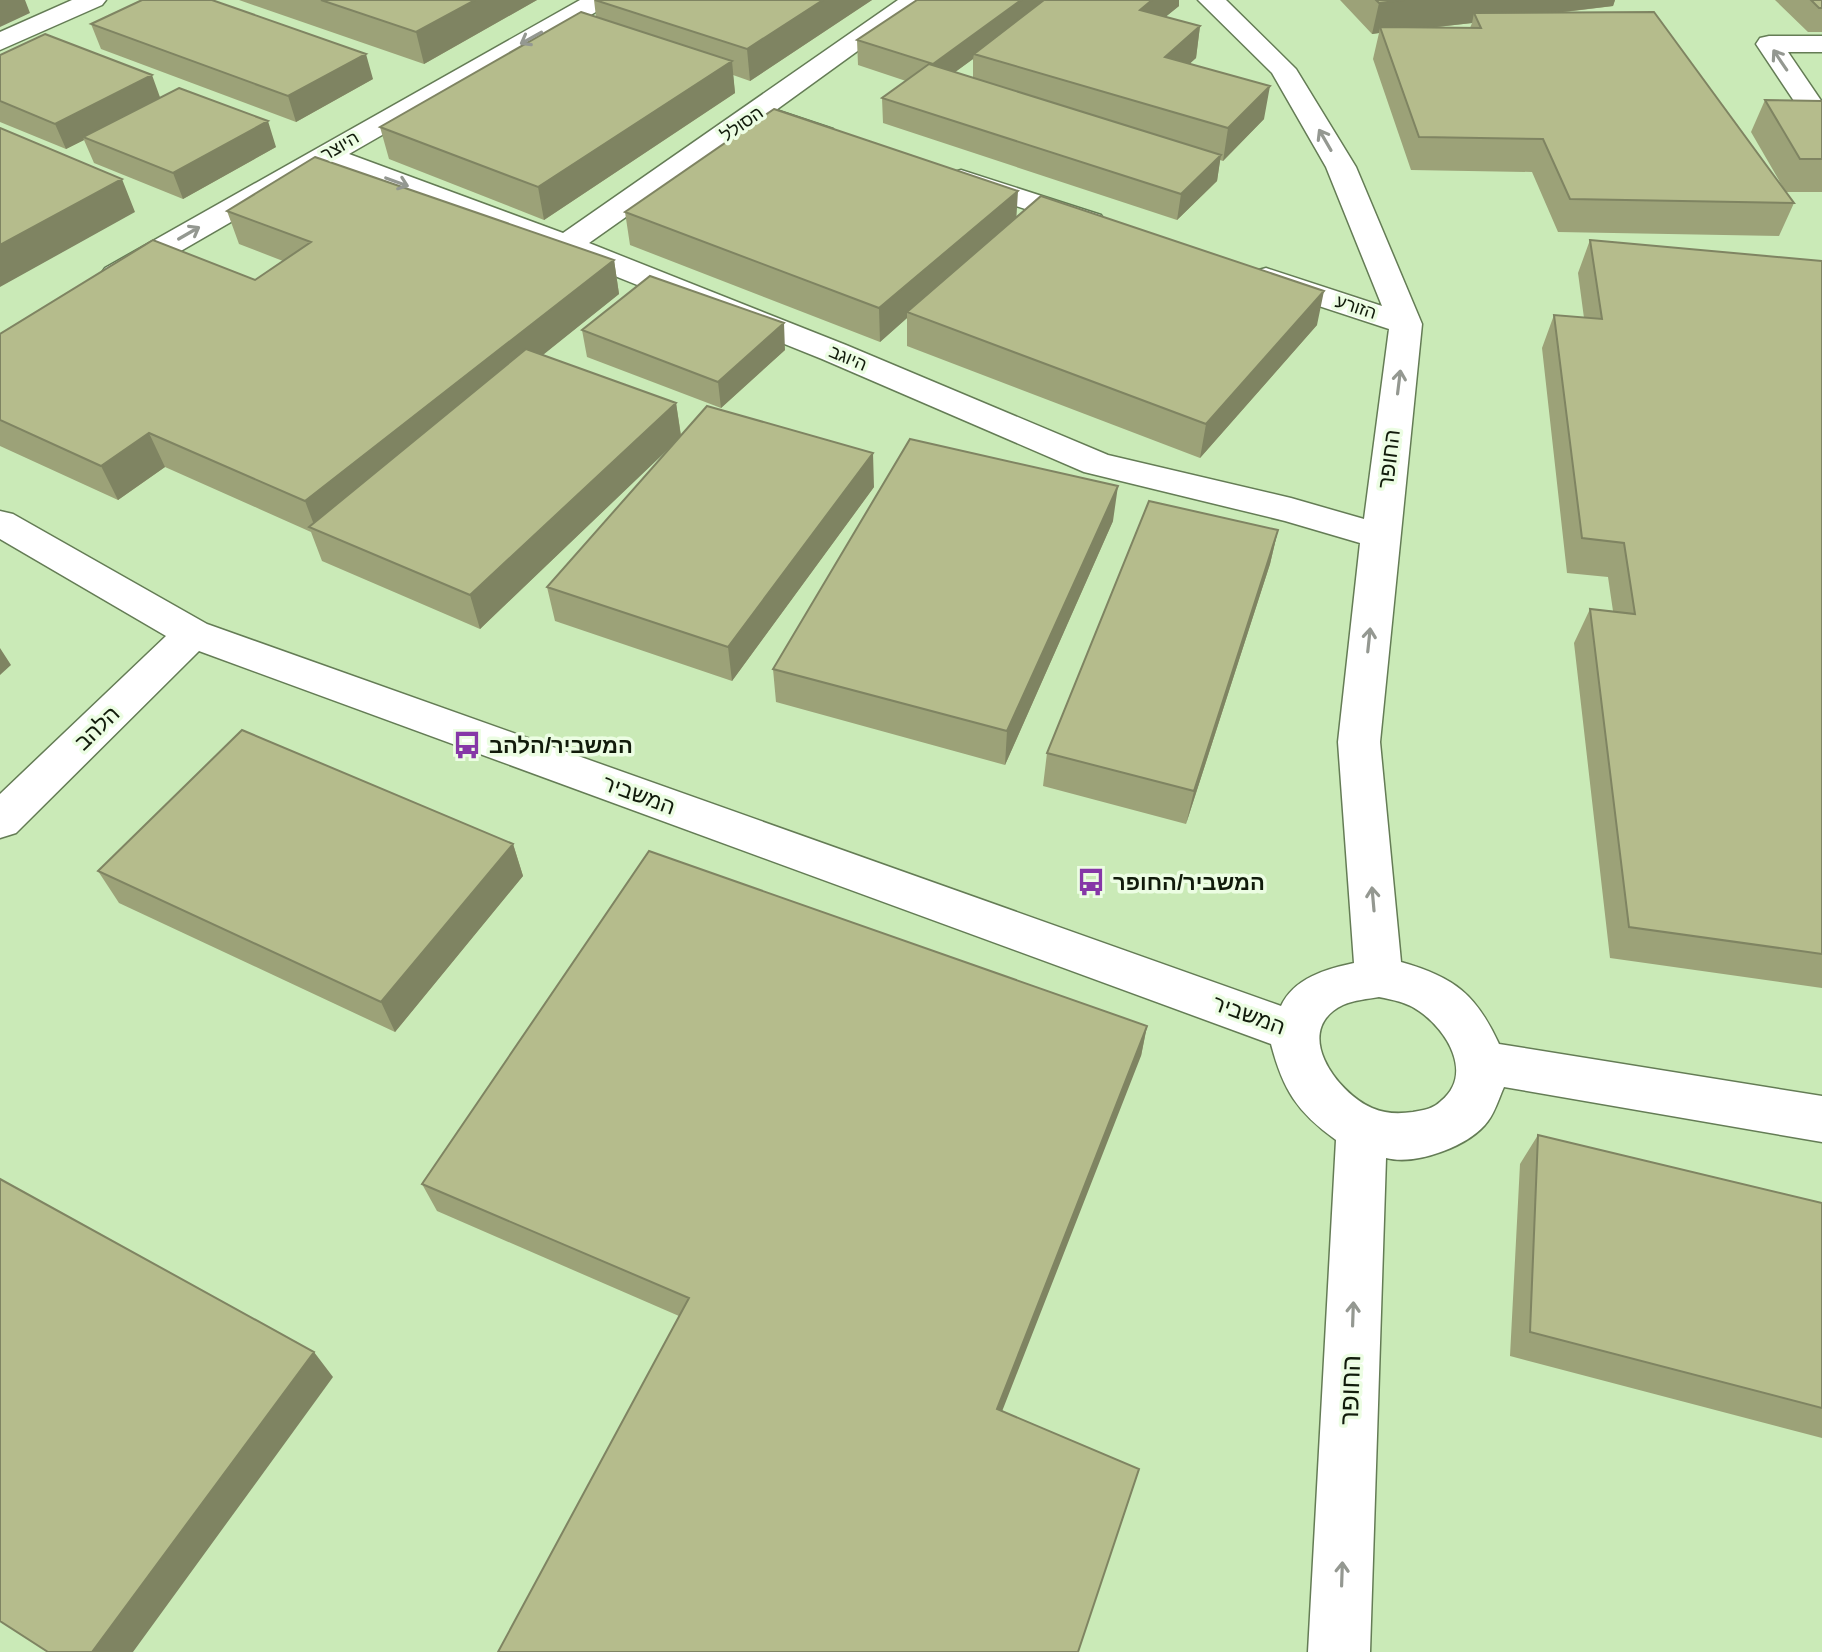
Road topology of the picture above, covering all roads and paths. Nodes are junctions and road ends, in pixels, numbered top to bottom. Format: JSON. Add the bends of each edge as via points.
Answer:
{"nodes":[{"id":1,"x":93,"y":0,"type":"edge"},
{"id":2,"x":599,"y":0,"type":"edge"},
{"id":3,"x":915,"y":0,"type":"edge"},
{"id":4,"x":1211,"y":0,"type":"edge"},
{"id":5,"x":31,"y":5,"type":"dead end"},
{"id":6,"x":60,"y":15,"type":"junction"},
{"id":7,"x":0,"y":42,"type":"edge"},
{"id":8,"x":1822,"y":44,"type":"edge"},
{"id":9,"x":757,"y":113,"type":"junction"},
{"id":10,"x":1822,"y":116,"type":"edge"},
{"id":11,"x":848,"y":143,"type":"edge"},
{"id":12,"x":324,"y":155,"type":"junction"},
{"id":13,"x":938,"y":172,"type":"edge"},
{"id":14,"x":1120,"y":231,"type":"edge"},
{"id":15,"x":566,"y":245,"type":"junction"},
{"id":16,"x":1240,"y":270,"type":"edge"},
{"id":17,"x":95,"y":287,"type":"edge"},
{"id":18,"x":1406,"y":324,"type":"junction"},
{"id":19,"x":0,"y":523,"type":"edge"},
{"id":20,"x":1380,"y":536,"type":"junction"},
{"id":21,"x":193,"y":634,"type":"junction"},
{"id":22,"x":0,"y":821,"type":"edge"},
{"id":23,"x":1379,"y":977,"type":"junction"},
{"id":24,"x":1295,"y":1032,"type":"junction"},
{"id":25,"x":1481,"y":1062,"type":"junction"},
{"id":26,"x":1822,"y":1119,"type":"edge"},
{"id":27,"x":1362,"y":1128,"type":"junction"},
{"id":28,"x":1339,"y":1652,"type":"edge"}],
"edges":[{"from":1,"to":6,"type":"street"},
{"from":2,"to":12,"type":"street","name":"היוצר","one_way":true},
{"from":3,"to":9,"type":"street","name":"הסולל"},
{"from":18,"to":4,"type":"street","name":"החופר","one_way":true,"via":[[1341,167],[1283,69]]},
{"from":5,"to":6,"type":"street"},
{"from":6,"to":7,"type":"street"},
{"from":10,"to":8,"type":"street","one_way":true,"via":[[1769,44]]},
{"from":9,"to":11,"type":"street"},
{"from":9,"to":15,"type":"street","name":"הסולל"},
{"from":12,"to":15,"type":"street","name":"היוגב","one_way":true},
{"from":17,"to":12,"type":"street","name":"היוצר","one_way":true},
{"from":13,"to":14,"type":"street"},
{"from":15,"to":20,"type":"street","name":"היוגב","via":[[1097,464]]},
{"from":16,"to":18,"type":"street","name":"הזורע"},
{"from":20,"to":18,"type":"street","name":"החופר","one_way":true},
{"from":19,"to":21,"type":"street","name":"המשביר"},
{"from":23,"to":20,"type":"street","name":"החופר","one_way":true,"via":[[1359,742]]},
{"from":21,"to":22,"type":"street","name":"הלהב"},
{"from":21,"to":24,"type":"street","name":"המשביר"},
{"from":23,"to":24,"type":"street","via":[[1349,979],[1323,990],[1304,1008]]},
{"from":23,"to":25,"type":"street","via":[[1408,983],[1457,1014],[1473,1037]]},
{"from":24,"to":27,"type":"street","via":[[1296,1059],[1308,1086],[1331,1111]]},
{"from":25,"to":26,"type":"street"},
{"from":25,"to":27,"type":"street","via":[[1480,1087],[1470,1109],[1450,1125],[1425,1135],[1395,1137]]},
{"from":28,"to":27,"type":"street","name":"החופר","one_way":true}]}
